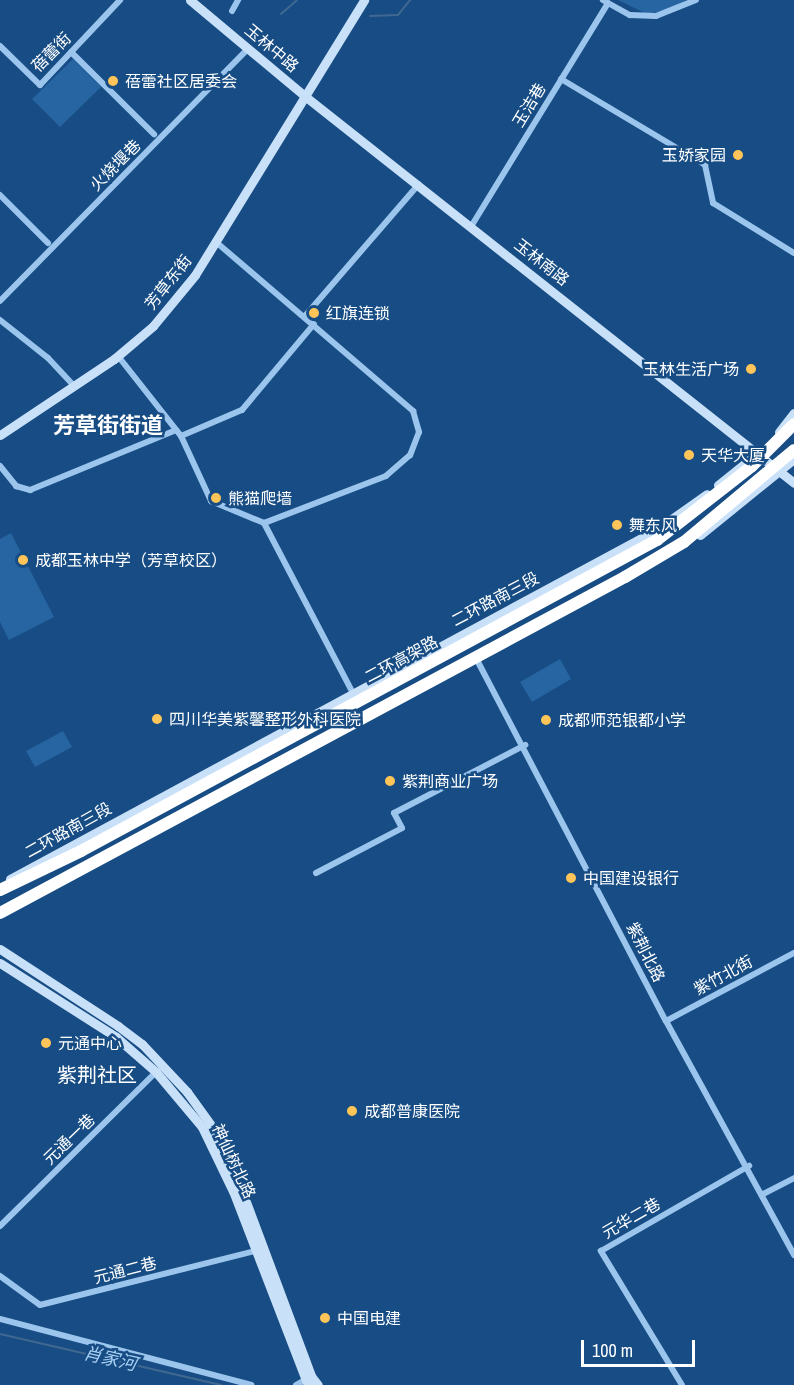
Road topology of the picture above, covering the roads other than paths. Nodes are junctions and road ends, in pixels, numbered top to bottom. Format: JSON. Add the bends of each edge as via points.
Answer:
{"nodes":[{"id":1,"x":120,"y":0,"type":"edge"},
{"id":2,"x":190,"y":0,"type":"edge"},
{"id":3,"x":238,"y":0,"type":"edge"},
{"id":4,"x":364,"y":0,"type":"edge"},
{"id":5,"x":696,"y":0,"type":"edge"},
{"id":6,"x":606,"y":1,"type":"edge"},
{"id":7,"x":232,"y":11,"type":"dead end"},
{"id":8,"x":0,"y":46,"type":"edge"},
{"id":9,"x":249,"y":48,"type":"junction"},
{"id":10,"x":71,"y":52,"type":"junction"},
{"id":11,"x":561,"y":79,"type":"junction"},
{"id":12,"x":306,"y":97,"type":"junction"},
{"id":13,"x":154,"y":134,"type":"dead end"},
{"id":14,"x":419,"y":184,"type":"junction"},
{"id":15,"x":0,"y":195,"type":"edge"},
{"id":16,"x":472,"y":225,"type":"junction"},
{"id":17,"x":216,"y":242,"type":"junction"},
{"id":18,"x":48,"y":243,"type":"dead end"},
{"id":19,"x":794,"y":253,"type":"edge"},
{"id":20,"x":0,"y":301,"type":"edge"},
{"id":21,"x":305,"y":316,"type":"junction"},
{"id":22,"x":0,"y":320,"type":"edge"},
{"id":23,"x":314,"y":324,"type":"junction"},
{"id":24,"x":118,"y":356,"type":"junction"},
{"id":25,"x":74,"y":386,"type":"junction"},
{"id":26,"x":794,"y":413,"type":"edge"},
{"id":27,"x":794,"y":424,"type":"edge"},
{"id":28,"x":176,"y":430,"type":"junction"},
{"id":29,"x":0,"y":435,"type":"edge"},
{"id":30,"x":181,"y":436,"type":"junction"},
{"id":31,"x":794,"y":450,"type":"edge"},
{"id":32,"x":757,"y":454,"type":"junction"},
{"id":33,"x":794,"y":459,"type":"edge"},
{"id":34,"x":0,"y":466,"type":"edge"},
{"id":35,"x":780,"y":473,"type":"junction"},
{"id":36,"x":794,"y":483,"type":"edge"},
{"id":37,"x":264,"y":523,"type":"junction"},
{"id":38,"x":477,"y":660,"type":"junction"},
{"id":39,"x":353,"y":693,"type":"junction"},
{"id":40,"x":525,"y":745,"type":"junction"},
{"id":41,"x":238,"y":785,"type":"junction"},
{"id":42,"x":316,"y":873,"type":"dead end"},
{"id":43,"x":0,"y":885,"type":"edge"},
{"id":44,"x":0,"y":890,"type":"edge"},
{"id":45,"x":0,"y":911,"type":"edge"},
{"id":46,"x":0,"y":949,"type":"edge"},
{"id":47,"x":794,"y":953,"type":"edge"},
{"id":48,"x":0,"y":963,"type":"edge"},
{"id":49,"x":666,"y":1021,"type":"junction"},
{"id":50,"x":156,"y":1072,"type":"junction"},
{"id":51,"x":749,"y":1166,"type":"junction"},
{"id":52,"x":794,"y":1178,"type":"edge"},
{"id":53,"x":764,"y":1194,"type":"junction"},
{"id":54,"x":0,"y":1226,"type":"edge"},
{"id":55,"x":260,"y":1250,"type":"junction"},
{"id":56,"x":794,"y":1255,"type":"edge"},
{"id":57,"x":0,"y":1276,"type":"edge"},
{"id":58,"x":0,"y":1319,"type":"edge"},
{"id":59,"x":305,"y":1382,"type":"edge"},
{"id":60,"x":252,"y":1385,"type":"edge"},
{"id":61,"x":318,"y":1385,"type":"edge"},
{"id":62,"x":682,"y":1385,"type":"edge"}],
"edges":[{"from":1,"to":10,"type":"street","name":"蓓蕾街"},
{"from":2,"to":9,"type":"main road","name":"玉林中路"},
{"from":3,"to":7,"type":"street"},
{"from":4,"to":12,"type":"main road","name":"芳草东街"},
{"from":5,"to":6,"type":"street","via":[[656,16],[630,15]]},
{"from":6,"to":11,"type":"street","name":"玉洁巷"},
{"from":8,"to":10,"type":"street","name":"蓓蕾街","via":[[40,85]]},
{"from":9,"to":12,"type":"main road","name":"玉林中路"},
{"from":9,"to":20,"type":"street","name":"火烧堰巷"},
{"from":10,"to":13,"type":"street"},
{"from":11,"to":16,"type":"street","name":"玉洁巷"},
{"from":11,"to":19,"type":"street","via":[[705,165],[713,203]]},
{"from":12,"to":14,"type":"main road","name":"玉林南路"},
{"from":12,"to":17,"type":"main road","name":"芳草东街"},
{"from":14,"to":16,"type":"main road","name":"玉林南路"},
{"from":14,"to":21,"type":"street"},
{"from":15,"to":18,"type":"street"},
{"from":16,"to":32,"type":"main road","name":"玉林南路"},
{"from":17,"to":21,"type":"street"},
{"from":17,"to":24,"type":"main road","name":"芳草东街","via":[[153,326]]},
{"from":21,"to":23,"type":"street"},
{"from":22,"to":25,"type":"street","via":[[48,358]]},
{"from":23,"to":30,"type":"street","via":[[242,411]]},
{"from":23,"to":37,"type":"street","via":[[413,411],[419,432],[410,455],[386,476]]},
{"from":24,"to":25,"type":"main road","name":"芳草东街"},
{"from":24,"to":28,"type":"street"},
{"from":25,"to":29,"type":"main road","name":"芳草东街"},
{"from":26,"to":32,"type":"main road","name":"二环路南三段"},
{"from":27,"to":44,"type":"highway","name":"二环高架路","bridge":true,"via":[[752,466],[657,540],[81,851]]},
{"from":28,"to":30,"type":"street"},
{"from":28,"to":34,"type":"street","via":[[30,490],[16,486]]},
{"from":30,"to":37,"type":"street","via":[[211,501]]},
{"from":31,"to":41,"type":"highway","name":"二环高架路","bridge":true,"via":[[684,542]]},
{"from":32,"to":35,"type":"main road","name":"玉林南路"},
{"from":32,"to":39,"type":"main road","name":"二环路南三段","via":[[656,530]]},
{"from":33,"to":35,"type":"main road"},
{"from":35,"to":36,"type":"main road","name":"玉林南路"},
{"from":35,"to":38,"type":"main road","via":[[665,558]]},
{"from":37,"to":39,"type":"street"},
{"from":38,"to":40,"type":"street","name":"紫荆北路"},
{"from":38,"to":41,"type":"main road"},
{"from":39,"to":43,"type":"main road","name":"二环路南三段"},
{"from":40,"to":42,"type":"street","via":[[394,813],[402,828]]},
{"from":40,"to":49,"type":"street","name":"紫荆北路"},
{"from":41,"to":45,"type":"highway","name":"二环高架路","bridge":true},
{"from":46,"to":55,"type":"main road","via":[[134,1038],[187,1092],[215,1134],[243,1191]]},
{"from":47,"to":49,"type":"street","name":"紫竹北街"},
{"from":48,"to":50,"type":"main road","name":"神仙树北路","via":[[116,1037]]},
{"from":49,"to":51,"type":"street","name":"紫荆北路"},
{"from":50,"to":54,"type":"street","name":"元通一巷"},
{"from":50,"to":55,"type":"main road","name":"神仙树北路","via":[[202,1127]]},
{"from":51,"to":53,"type":"street","name":"紫荆北路"},
{"from":51,"to":62,"type":"street","name":"元华二巷","via":[[601,1251]]},
{"from":52,"to":53,"type":"street"},
{"from":53,"to":56,"type":"street","name":"紫荆北路"},
{"from":55,"to":57,"type":"street","name":"元通二巷","via":[[40,1305]]},
{"from":55,"to":59,"type":"main road","name":"神仙树北路"},
{"from":58,"to":60,"type":"street"},
{"from":59,"to":61,"type":"main road","name":"神仙树北路"}]}
